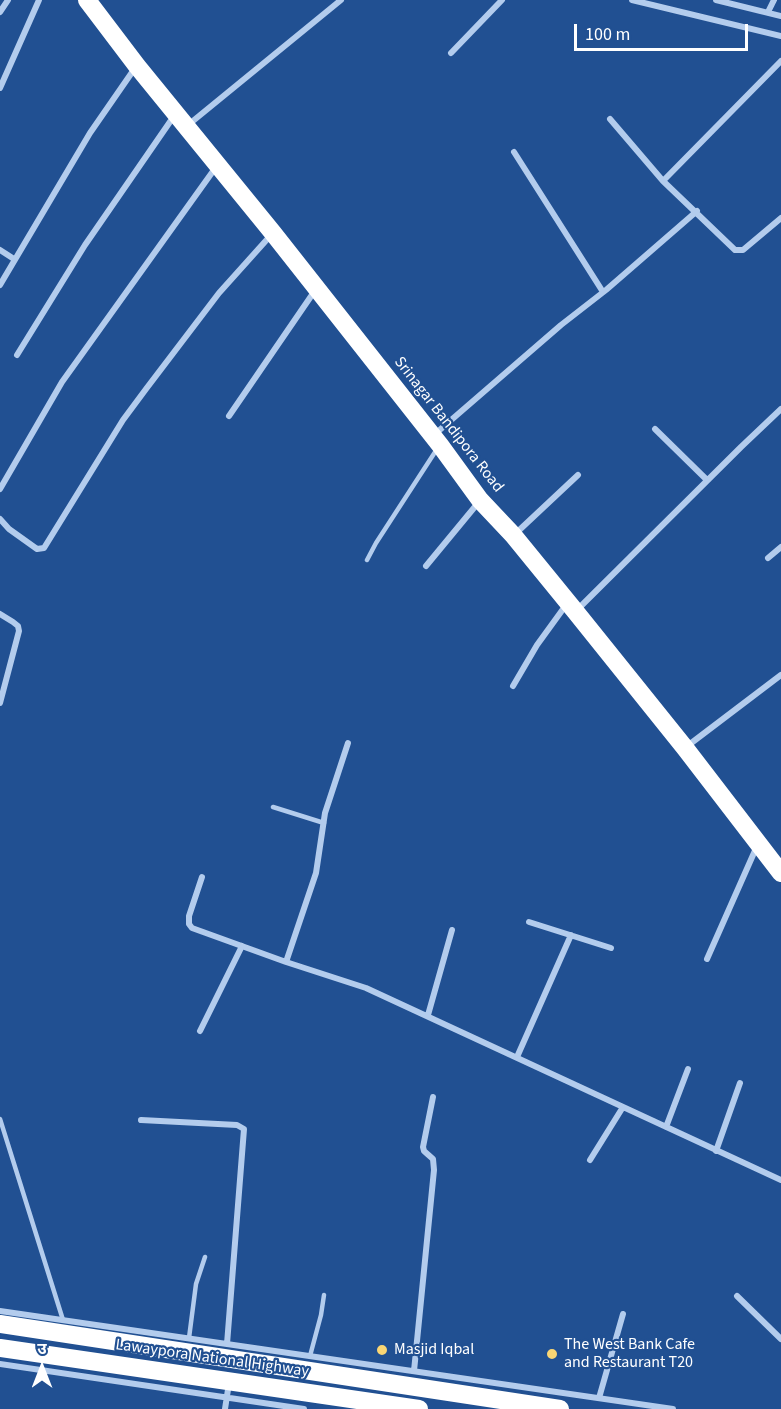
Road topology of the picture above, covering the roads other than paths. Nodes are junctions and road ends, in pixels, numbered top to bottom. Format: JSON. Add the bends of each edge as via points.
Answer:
{"nodes":[{"id":1,"x":8,"y":0,"type":"edge"},
{"id":2,"x":39,"y":0,"type":"edge"},
{"id":3,"x":87,"y":0,"type":"edge"},
{"id":4,"x":341,"y":0,"type":"edge"},
{"id":5,"x":502,"y":0,"type":"edge"},
{"id":6,"x":632,"y":0,"type":"edge"},
{"id":7,"x":716,"y":0,"type":"edge"},
{"id":8,"x":774,"y":0,"type":"edge"},
{"id":9,"x":652,"y":2,"type":"edge"},
{"id":10,"x":0,"y":12,"type":"edge"},
{"id":11,"x":768,"y":12,"type":"junction"},
{"id":12,"x":781,"y":16,"type":"edge"},
{"id":13,"x":781,"y":36,"type":"edge"},
{"id":14,"x":451,"y":53,"type":"dead end"},
{"id":15,"x":781,"y":61,"type":"edge"},
{"id":16,"x":137,"y":66,"type":"junction"},
{"id":17,"x":0,"y":88,"type":"edge"},
{"id":18,"x":181,"y":119,"type":"junction"},
{"id":19,"x":610,"y":119,"type":"dead end"},
{"id":20,"x":514,"y":152,"type":"dead end"},
{"id":21,"x":218,"y":164,"type":"junction"},
{"id":22,"x":663,"y":181,"type":"junction"},
{"id":23,"x":697,"y":211,"type":"junction"},
{"id":24,"x":781,"y":218,"type":"edge"},
{"id":25,"x":273,"y":233,"type":"junction"},
{"id":26,"x":0,"y":250,"type":"edge"},
{"id":27,"x":14,"y":259,"type":"junction"},
{"id":28,"x":0,"y":285,"type":"edge"},
{"id":29,"x":316,"y":289,"type":"junction"},
{"id":30,"x":603,"y":292,"type":"junction"},
{"id":31,"x":17,"y":355,"type":"dead end"},
{"id":32,"x":781,"y":409,"type":"edge"},
{"id":33,"x":229,"y":416,"type":"dead end"},
{"id":34,"x":655,"y":429,"type":"dead end"},
{"id":35,"x":436,"y":440,"type":"junction"},
{"id":36,"x":578,"y":474,"type":"dead end"},
{"id":37,"x":707,"y":480,"type":"junction"},
{"id":38,"x":0,"y":489,"type":"edge"},
{"id":39,"x":480,"y":500,"type":"junction"},
{"id":40,"x":0,"y":519,"type":"edge"},
{"id":41,"x":513,"y":535,"type":"junction"},
{"id":42,"x":781,"y":547,"type":"edge"},
{"id":43,"x":768,"y":558,"type":"dead end"},
{"id":44,"x":367,"y":560,"type":"dead end"},
{"id":45,"x":426,"y":566,"type":"dead end"},
{"id":46,"x":572,"y":607,"type":"junction"},
{"id":47,"x":0,"y":614,"type":"edge"},
{"id":48,"x":781,"y":675,"type":"edge"},
{"id":49,"x":513,"y":686,"type":"dead end"},
{"id":50,"x":0,"y":703,"type":"edge"},
{"id":51,"x":348,"y":743,"type":"dead end"},
{"id":52,"x":685,"y":747,"type":"junction"},
{"id":53,"x":273,"y":807,"type":"dead end"},
{"id":54,"x":324,"y":823,"type":"junction"},
{"id":55,"x":758,"y":843,"type":"junction"},
{"id":56,"x":781,"y":873,"type":"edge"},
{"id":57,"x":202,"y":877,"type":"dead end"},
{"id":58,"x":529,"y":922,"type":"dead end"},
{"id":59,"x":452,"y":930,"type":"dead end"},
{"id":60,"x":571,"y":935,"type":"junction"},
{"id":61,"x":242,"y":946,"type":"junction"},
{"id":62,"x":611,"y":948,"type":"dead end"},
{"id":63,"x":707,"y":959,"type":"dead end"},
{"id":64,"x":286,"y":962,"type":"junction"},
{"id":65,"x":428,"y":1016,"type":"junction"},
{"id":66,"x":200,"y":1031,"type":"dead end"},
{"id":67,"x":517,"y":1057,"type":"junction"},
{"id":68,"x":688,"y":1069,"type":"dead end"},
{"id":69,"x":740,"y":1083,"type":"dead end"},
{"id":70,"x":433,"y":1097,"type":"dead end"},
{"id":71,"x":623,"y":1107,"type":"junction"},
{"id":72,"x":0,"y":1119,"type":"edge"},
{"id":73,"x":141,"y":1120,"type":"dead end"},
{"id":74,"x":666,"y":1127,"type":"junction"},
{"id":75,"x":716,"y":1150,"type":"junction"},
{"id":76,"x":590,"y":1160,"type":"dead end"},
{"id":77,"x":781,"y":1180,"type":"edge"},
{"id":78,"x":206,"y":1257,"type":"dead end"},
{"id":79,"x":324,"y":1295,"type":"dead end"},
{"id":80,"x":737,"y":1296,"type":"dead end"},
{"id":81,"x":0,"y":1311,"type":"edge"},
{"id":82,"x":623,"y":1314,"type":"dead end"},
{"id":83,"x":63,"y":1320,"type":"junction"},
{"id":84,"x":0,"y":1324,"type":"edge"},
{"id":85,"x":189,"y":1338,"type":"junction"},
{"id":86,"x":781,"y":1339,"type":"edge"},
{"id":87,"x":227,"y":1344,"type":"junction"},
{"id":88,"x":0,"y":1348,"type":"edge"},
{"id":89,"x":310,"y":1356,"type":"junction"},
{"id":90,"x":0,"y":1364,"type":"edge"},
{"id":91,"x":414,"y":1371,"type":"junction"},
{"id":92,"x":228,"y":1390,"type":"junction"},
{"id":93,"x":599,"y":1398,"type":"junction"},
{"id":94,"x":391,"y":1407,"type":"edge"},
{"id":95,"x":225,"y":1409,"type":"edge"},
{"id":96,"x":304,"y":1409,"type":"edge"},
{"id":97,"x":419,"y":1409,"type":"edge"},
{"id":98,"x":560,"y":1409,"type":"edge"},
{"id":99,"x":673,"y":1409,"type":"edge"}],
"edges":[{"from":1,"to":10,"type":"street"},
{"from":2,"to":17,"type":"street"},
{"from":3,"to":16,"type":"highway","name":"Srinagar Bandipora Road"},
{"from":4,"to":18,"type":"street"},
{"from":5,"to":14,"type":"street"},
{"from":6,"to":9,"type":"street"},
{"from":7,"to":11,"type":"street"},
{"from":8,"to":11,"type":"street"},
{"from":9,"to":13,"type":"street"},
{"from":11,"to":12,"type":"street"},
{"from":15,"to":22,"type":"street"},
{"from":16,"to":18,"type":"highway","name":"Srinagar Bandipora Road"},
{"from":16,"to":27,"type":"street","via":[[105,108]]},
{"from":18,"to":21,"type":"highway","name":"Srinagar Bandipora Road"},
{"from":18,"to":31,"type":"street","via":[[91,235]]},
{"from":19,"to":22,"type":"street"},
{"from":20,"to":30,"type":"street"},
{"from":21,"to":25,"type":"highway","name":"Srinagar Bandipora Road"},
{"from":21,"to":38,"type":"street","via":[[62,382]]},
{"from":22,"to":23,"type":"street"},
{"from":23,"to":24,"type":"street","via":[[738,251]]},
{"from":23,"to":30,"type":"street"},
{"from":25,"to":29,"type":"highway","name":"Srinagar Bandipora Road"},
{"from":25,"to":40,"type":"street","via":[[219,293],[123,420],[44,548],[37,549]]},
{"from":26,"to":27,"type":"street"},
{"from":27,"to":28,"type":"street"},
{"from":29,"to":33,"type":"street"},
{"from":29,"to":35,"type":"highway","name":"Srinagar Bandipora Road"},
{"from":30,"to":35,"type":"street","via":[[561,325]]},
{"from":32,"to":37,"type":"street"},
{"from":34,"to":37,"type":"street"},
{"from":35,"to":39,"type":"highway","name":"Srinagar Bandipora Road"},
{"from":35,"to":44,"type":"lane"},
{"from":36,"to":41,"type":"street"},
{"from":37,"to":46,"type":"street"},
{"from":39,"to":41,"type":"highway","name":"Srinagar Bandipora Road"},
{"from":39,"to":45,"type":"street"},
{"from":41,"to":46,"type":"highway","name":"Srinagar Bandipora Road"},
{"from":42,"to":43,"type":"street"},
{"from":46,"to":49,"type":"street","via":[[537,645]]},
{"from":46,"to":52,"type":"highway","name":"Srinagar Bandipora Road"},
{"from":47,"to":50,"type":"street","via":[[19,631]]},
{"from":48,"to":52,"type":"street"},
{"from":51,"to":54,"type":"street"},
{"from":52,"to":55,"type":"highway","name":"Srinagar Bandipora Road"},
{"from":53,"to":54,"type":"lane"},
{"from":54,"to":64,"type":"street","via":[[316,873]]},
{"from":55,"to":56,"type":"highway","name":"Srinagar Bandipora Road"},
{"from":55,"to":63,"type":"street"},
{"from":57,"to":61,"type":"street","via":[[189,924]]},
{"from":58,"to":60,"type":"street"},
{"from":59,"to":65,"type":"street"},
{"from":60,"to":62,"type":"street"},
{"from":60,"to":67,"type":"street"},
{"from":61,"to":64,"type":"street"},
{"from":61,"to":66,"type":"street"},
{"from":64,"to":65,"type":"street","via":[[366,988]]},
{"from":65,"to":67,"type":"street"},
{"from":67,"to":71,"type":"street"},
{"from":68,"to":74,"type":"street"},
{"from":69,"to":75,"type":"street"},
{"from":70,"to":91,"type":"street","via":[[423,1147],[434,1170]]},
{"from":71,"to":74,"type":"street"},
{"from":71,"to":76,"type":"street"},
{"from":72,"to":83,"type":"lane"},
{"from":73,"to":87,"type":"street","via":[[237,1125],[244,1129]]},
{"from":74,"to":75,"type":"street"},
{"from":75,"to":77,"type":"street"},
{"from":78,"to":85,"type":"lane","via":[[195,1292]]},
{"from":79,"to":89,"type":"lane"},
{"from":80,"to":86,"type":"street"},
{"from":81,"to":83,"type":"street"},
{"from":82,"to":93,"type":"street"},
{"from":83,"to":85,"type":"street"},
{"from":84,"to":98,"type":"highway"},
{"from":85,"to":87,"type":"street"},
{"from":87,"to":89,"type":"street"},
{"from":88,"to":92,"type":"highway","name":"Lawaypora National Highway"},
{"from":89,"to":91,"type":"street"},
{"from":90,"to":92,"type":"street"},
{"from":91,"to":93,"type":"street"},
{"from":92,"to":94,"type":"highway","name":"Lawaypora National Highway"},
{"from":92,"to":95,"type":"street"},
{"from":92,"to":96,"type":"street"},
{"from":93,"to":99,"type":"street"},
{"from":94,"to":97,"type":"highway","name":"Lawaypora National Highway"}]}
